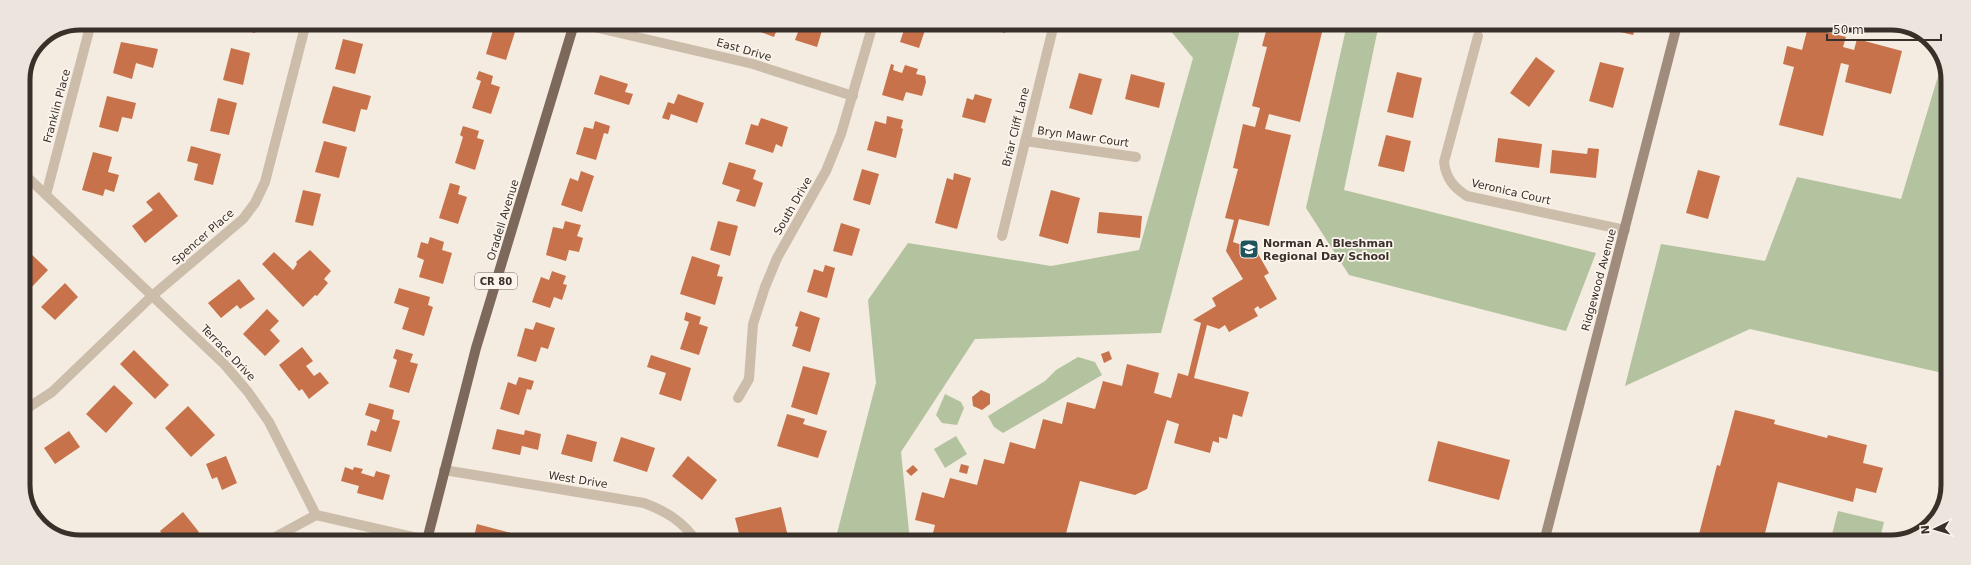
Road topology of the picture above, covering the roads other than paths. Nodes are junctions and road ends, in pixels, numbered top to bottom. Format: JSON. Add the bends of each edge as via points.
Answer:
{"nodes":[{"id":1,"x":89,"y":30,"type":"edge"},
{"id":2,"x":304,"y":30,"type":"edge"},
{"id":3,"x":572,"y":30,"type":"edge"},
{"id":4,"x":607,"y":30,"type":"edge"},
{"id":5,"x":871,"y":30,"type":"edge"},
{"id":6,"x":1053,"y":30,"type":"edge"},
{"id":7,"x":1676,"y":30,"type":"edge"},
{"id":8,"x":1478,"y":36,"type":"dead end"},
{"id":9,"x":853,"y":96,"type":"junction"},
{"id":10,"x":1026,"y":141,"type":"junction"},
{"id":11,"x":1136,"y":157,"type":"dead end"},
{"id":12,"x":30,"y":180,"type":"edge"},
{"id":13,"x":46,"y":196,"type":"junction"},
{"id":14,"x":1625,"y":230,"type":"junction"},
{"id":15,"x":1002,"y":236,"type":"dead end"},
{"id":16,"x":152,"y":296,"type":"junction"},
{"id":17,"x":738,"y":398,"type":"dead end"},
{"id":18,"x":30,"y":406,"type":"edge"},
{"id":19,"x":444,"y":470,"type":"junction"},
{"id":20,"x":316,"y":515,"type":"junction"},
{"id":21,"x":279,"y":535,"type":"edge"},
{"id":22,"x":405,"y":535,"type":"edge"},
{"id":23,"x":428,"y":535,"type":"edge"},
{"id":24,"x":691,"y":535,"type":"edge"},
{"id":25,"x":1546,"y":535,"type":"edge"}],
"edges":[{"from":1,"to":13,"type":"street","name":"Franklin Place"},
{"from":2,"to":16,"type":"street","name":"Spencer Place","via":[[265,182],[255,204],[228,233]]},
{"from":3,"to":19,"type":"main road","name":"Oradell Avenue","number":"CR 80","via":[[481,333]]},
{"from":4,"to":9,"type":"street","name":"East Drive","via":[[737,60]]},
{"from":5,"to":9,"type":"street","name":"South Drive"},
{"from":6,"to":10,"type":"street","name":"Briar Cliff Lane"},
{"from":7,"to":14,"type":"street","name":"Ridgewood Avenue"},
{"from":8,"to":14,"type":"street","name":"Veronica Court","via":[[1444,162],[1450,182],[1467,196]]},
{"from":9,"to":17,"type":"street","name":"South Drive","via":[[826,171],[777,258],[765,287],[753,324],[749,379]]},
{"from":10,"to":11,"type":"street","name":"Bryn Mawr Court"},
{"from":10,"to":15,"type":"street","name":"Briar Cliff Lane"},
{"from":12,"to":13,"type":"street","name":"Terrace Drive"},
{"from":13,"to":16,"type":"street","name":"Terrace Drive"},
{"from":14,"to":25,"type":"street","name":"Ridgewood Avenue"},
{"from":16,"to":18,"type":"street","name":"Spencer Place","via":[[52,392]]},
{"from":16,"to":20,"type":"street","name":"Terrace Drive","via":[[225,365],[248,392],[272,428]]},
{"from":19,"to":23,"type":"main road","name":"Oradell Avenue","number":"CR 80"},
{"from":19,"to":24,"type":"street","name":"West Drive","via":[[644,503],[678,520]]},
{"from":20,"to":21,"type":"street"},
{"from":20,"to":22,"type":"street"}]}
